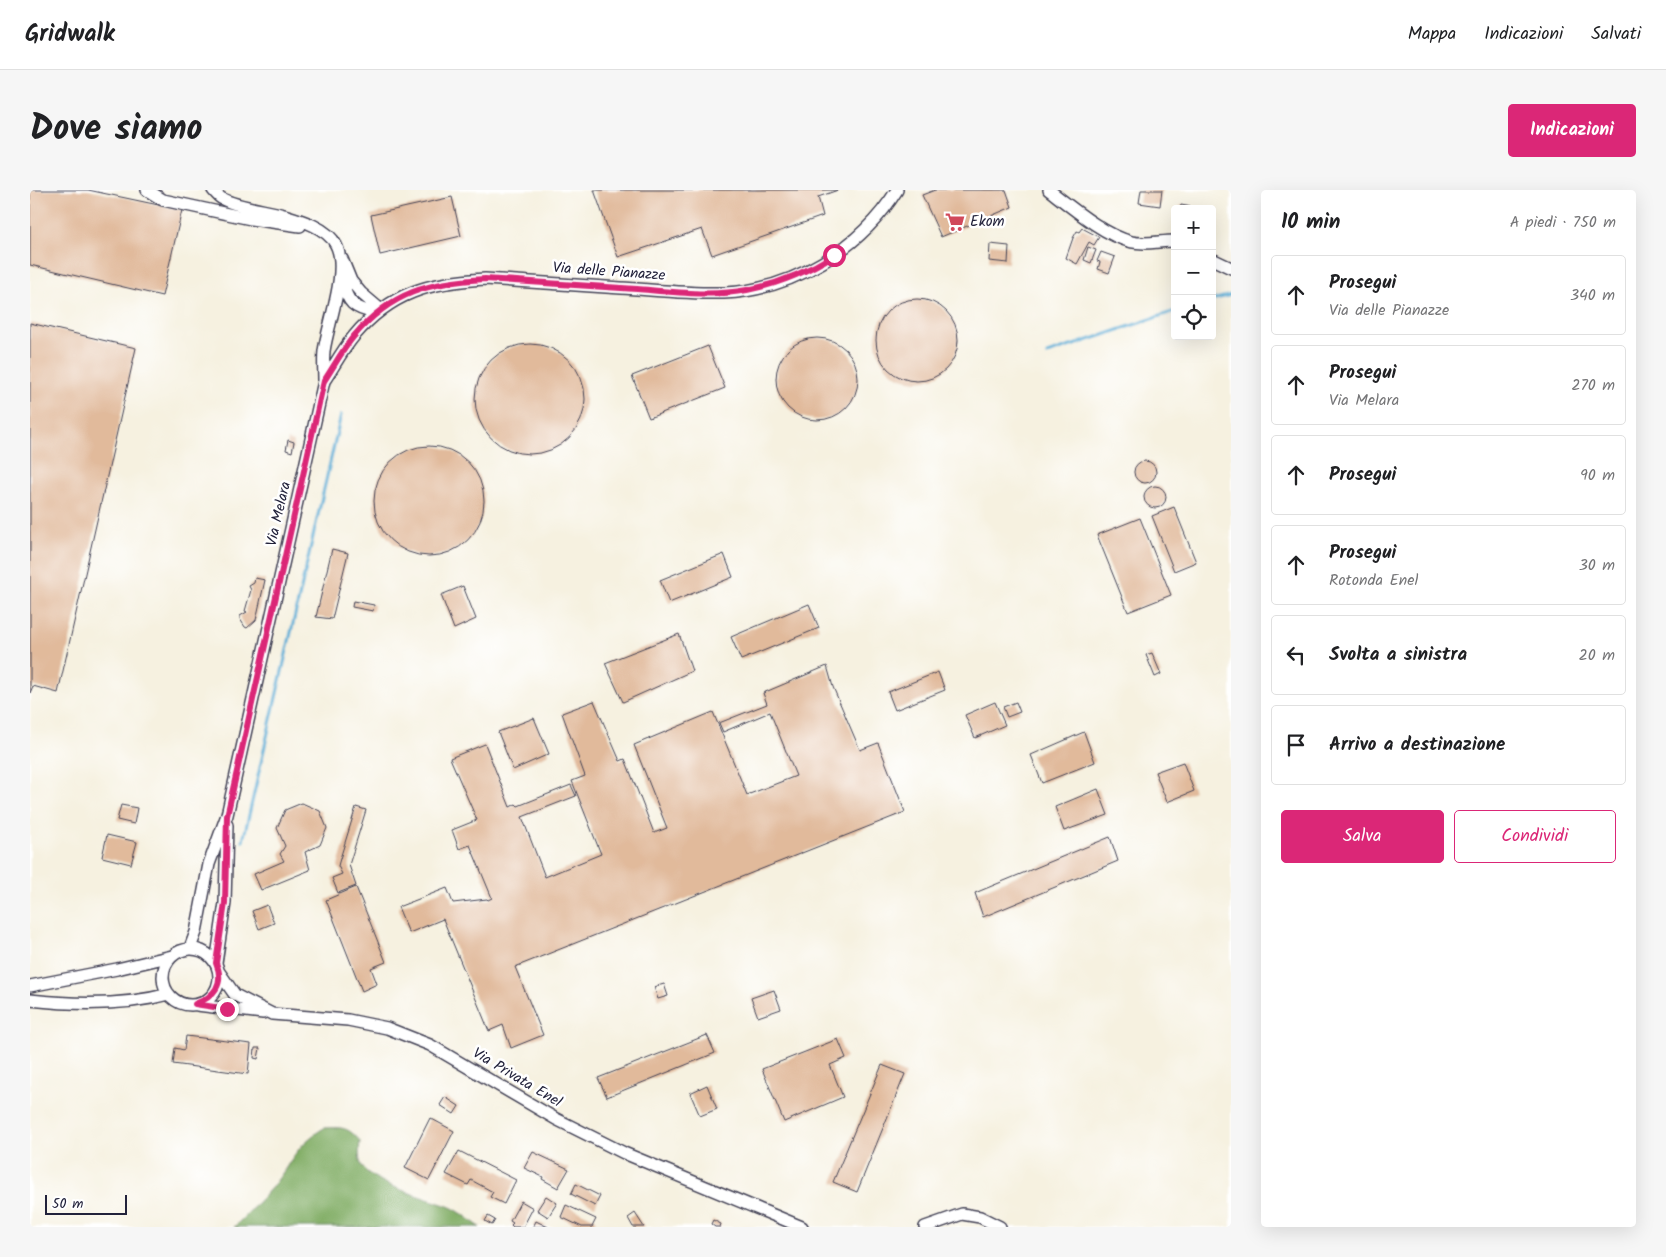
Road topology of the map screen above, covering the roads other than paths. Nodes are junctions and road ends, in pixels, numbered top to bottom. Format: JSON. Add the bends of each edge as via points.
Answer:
{"nodes":[{"id":1,"x":147,"y":190,"type":"edge"},
{"id":2,"x":213,"y":190,"type":"edge"},
{"id":3,"x":897,"y":190,"type":"edge"},
{"id":4,"x":1049,"y":190,"type":"edge"},
{"id":5,"x":316,"y":228,"type":"junction"},
{"id":6,"x":1171,"y":241,"type":"edge"},
{"id":7,"x":338,"y":250,"type":"junction"},
{"id":8,"x":1216,"y":261,"type":"edge"},
{"id":9,"x":1231,"y":268,"type":"edge"},
{"id":10,"x":340,"y":270,"type":"junction"},
{"id":11,"x":379,"y":312,"type":"junction"},
{"id":12,"x":324,"y":381,"type":"junction"},
{"id":13,"x":227,"y":816,"type":"junction"},
{"id":14,"x":190,"y":948,"type":"junction"},
{"id":15,"x":172,"y":956,"type":"junction"},
{"id":16,"x":217,"y":967,"type":"junction"},
{"id":17,"x":30,"y":986,"type":"edge"},
{"id":18,"x":169,"y":994,"type":"junction"},
{"id":19,"x":30,"y":1000,"type":"edge"},
{"id":20,"x":195,"y":1004,"type":"junction"},
{"id":21,"x":272,"y":1014,"type":"junction"},
{"id":22,"x":802,"y":1227,"type":"edge"},
{"id":23,"x":925,"y":1227,"type":"edge"},
{"id":24,"x":1000,"y":1227,"type":"edge"}],
"edges":[{"from":1,"to":5,"type":"street","via":[[163,200],[251,219]]},
{"from":2,"to":5,"type":"street","via":[[221,198],[285,215]]},
{"from":3,"to":11,"type":"street","name":"Via delle Pianazze","via":[[879,215],[834,255],[773,284],[725,293],[688,293],[485,279],[451,281],[401,297]]},
{"from":4,"to":6,"type":"street","via":[[1121,239],[1144,243]]},
{"from":5,"to":7,"type":"street","via":[[325,232]]},
{"from":7,"to":10,"type":"street","name":"Via Melara"},
{"from":7,"to":11,"type":"street","via":[[351,281]]},
{"from":8,"to":9,"type":"street"},
{"from":10,"to":11,"type":"street","via":[[350,302],[364,311]]},
{"from":10,"to":12,"type":"street","name":"Via Melara","via":[[324,351]]},
{"from":11,"to":12,"type":"street","name":"Via delle Pianazze","via":[[354,336]]},
{"from":12,"to":13,"type":"street","name":"Via Melara"},
{"from":13,"to":14,"type":"street","via":[[209,864]]},
{"from":13,"to":16,"type":"street","via":[[225,903]]},
{"from":14,"to":15,"type":"street"},
{"from":14,"to":16,"type":"street","via":[[205,952]]},
{"from":15,"to":17,"type":"street"},
{"from":15,"to":18,"type":"street","via":[[163,974]]},
{"from":16,"to":20,"type":"street","via":[[219,983],[214,993],[206,1001]]},
{"from":16,"to":21,"type":"street","name":"Via Privata Enel","via":[[235,995]]},
{"from":18,"to":19,"type":"street","via":[[108,1002]]},
{"from":18,"to":20,"type":"street","via":[[176,1001]]},
{"from":20,"to":21,"type":"street"},
{"from":21,"to":22,"type":"street","name":"Via Privata Enel","via":[[348,1020],[387,1028],[430,1045],[556,1119],[624,1153]]},
{"from":23,"to":24,"type":"street","via":[[962,1214],[980,1217]]}]}
